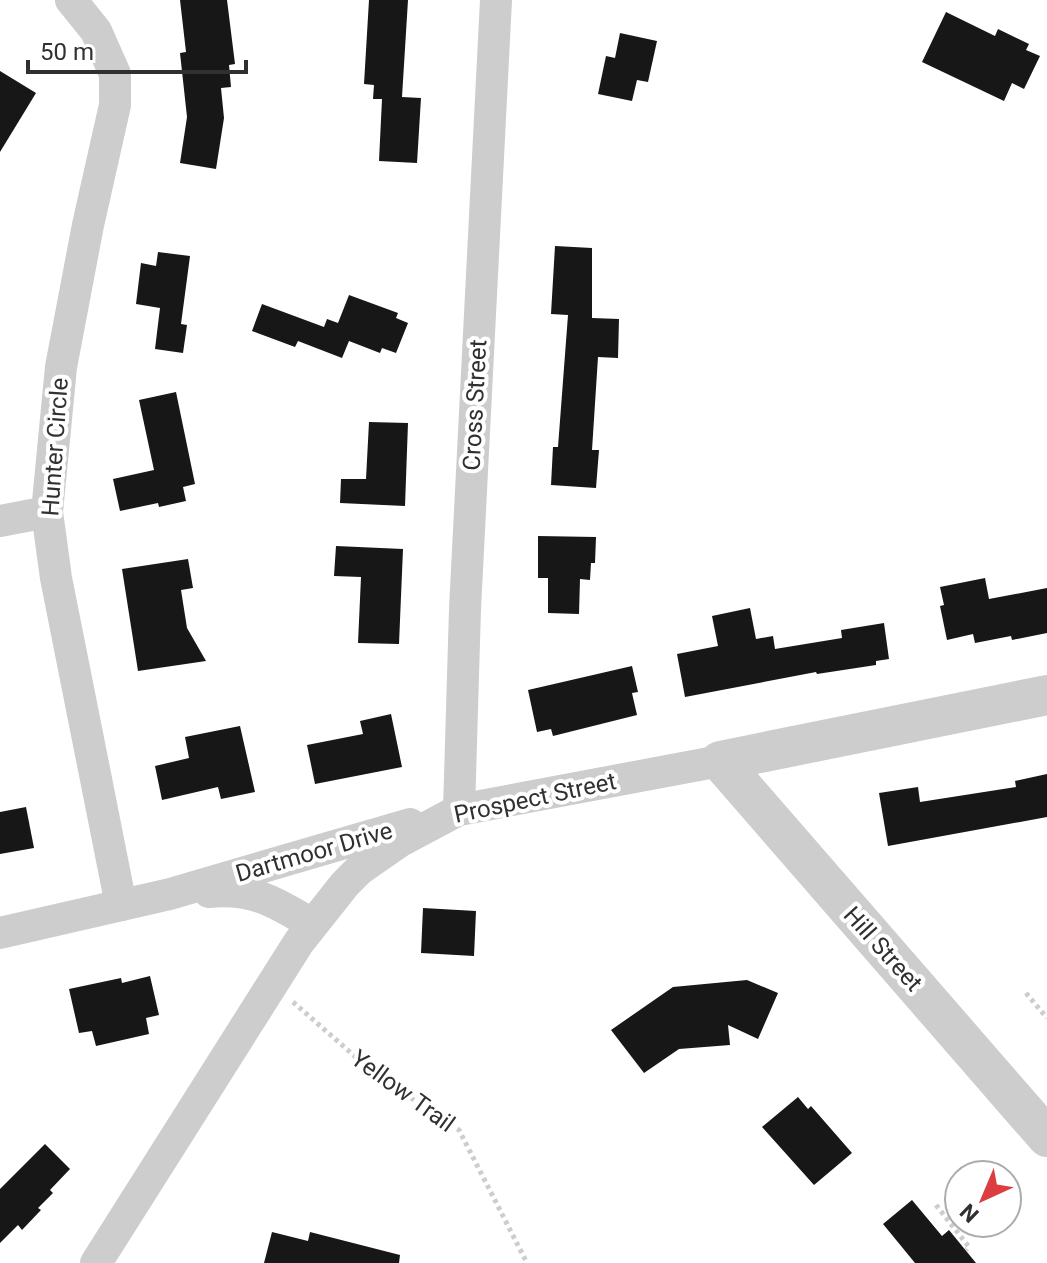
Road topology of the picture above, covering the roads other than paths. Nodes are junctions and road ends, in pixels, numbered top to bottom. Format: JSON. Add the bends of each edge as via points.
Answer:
{"nodes":[{"id":1,"x":71,"y":0,"type":"edge"},
{"id":2,"x":496,"y":0,"type":"edge"},
{"id":3,"x":47,"y":512,"type":"junction"},
{"id":4,"x":0,"y":521,"type":"edge"},
{"id":5,"x":1047,"y":695,"type":"edge"},
{"id":6,"x":720,"y":761,"type":"junction"},
{"id":7,"x":459,"y":810,"type":"junction"},
{"id":8,"x":290,"y":859,"type":"junction"},
{"id":9,"x":345,"y":884,"type":"junction"},
{"id":10,"x":170,"y":894,"type":"junction"},
{"id":11,"x":121,"y":905,"type":"junction"},
{"id":12,"x":312,"y":924,"type":"junction"},
{"id":13,"x":0,"y":933,"type":"edge"},
{"id":14,"x":1047,"y":1137,"type":"edge"},
{"id":15,"x":96,"y":1263,"type":"edge"}],
"edges":[{"from":1,"to":3,"type":"street","name":"Hunter Circle","via":[[96,31],[115,74],[115,105],[61,367]]},
{"from":2,"to":7,"type":"street","name":"Cross Street"},
{"from":3,"to":4,"type":"street"},
{"from":3,"to":11,"type":"street","name":"Hunter Circle"},
{"from":5,"to":6,"type":"street","name":"Prospect Street"},
{"from":6,"to":7,"type":"street","name":"Prospect Street"},
{"from":6,"to":14,"type":"street","name":"Hill Street"},
{"from":7,"to":8,"type":"street","name":"Dartmoor Drive"},
{"from":7,"to":9,"type":"street","name":"Prospect Street","via":[[399,842]]},
{"from":8,"to":9,"type":"street"},
{"from":8,"to":10,"type":"street","name":"Dartmoor Drive"},
{"from":9,"to":12,"type":"street","name":"Prospect Street"},
{"from":10,"to":11,"type":"street","name":"Dartmoor Drive"},
{"from":10,"to":12,"type":"street","name":"Dartmoor Drive","via":[[247,892]]},
{"from":11,"to":13,"type":"street","name":"Dartmoor Drive"},
{"from":12,"to":15,"type":"street","name":"Prospect Street"}]}
